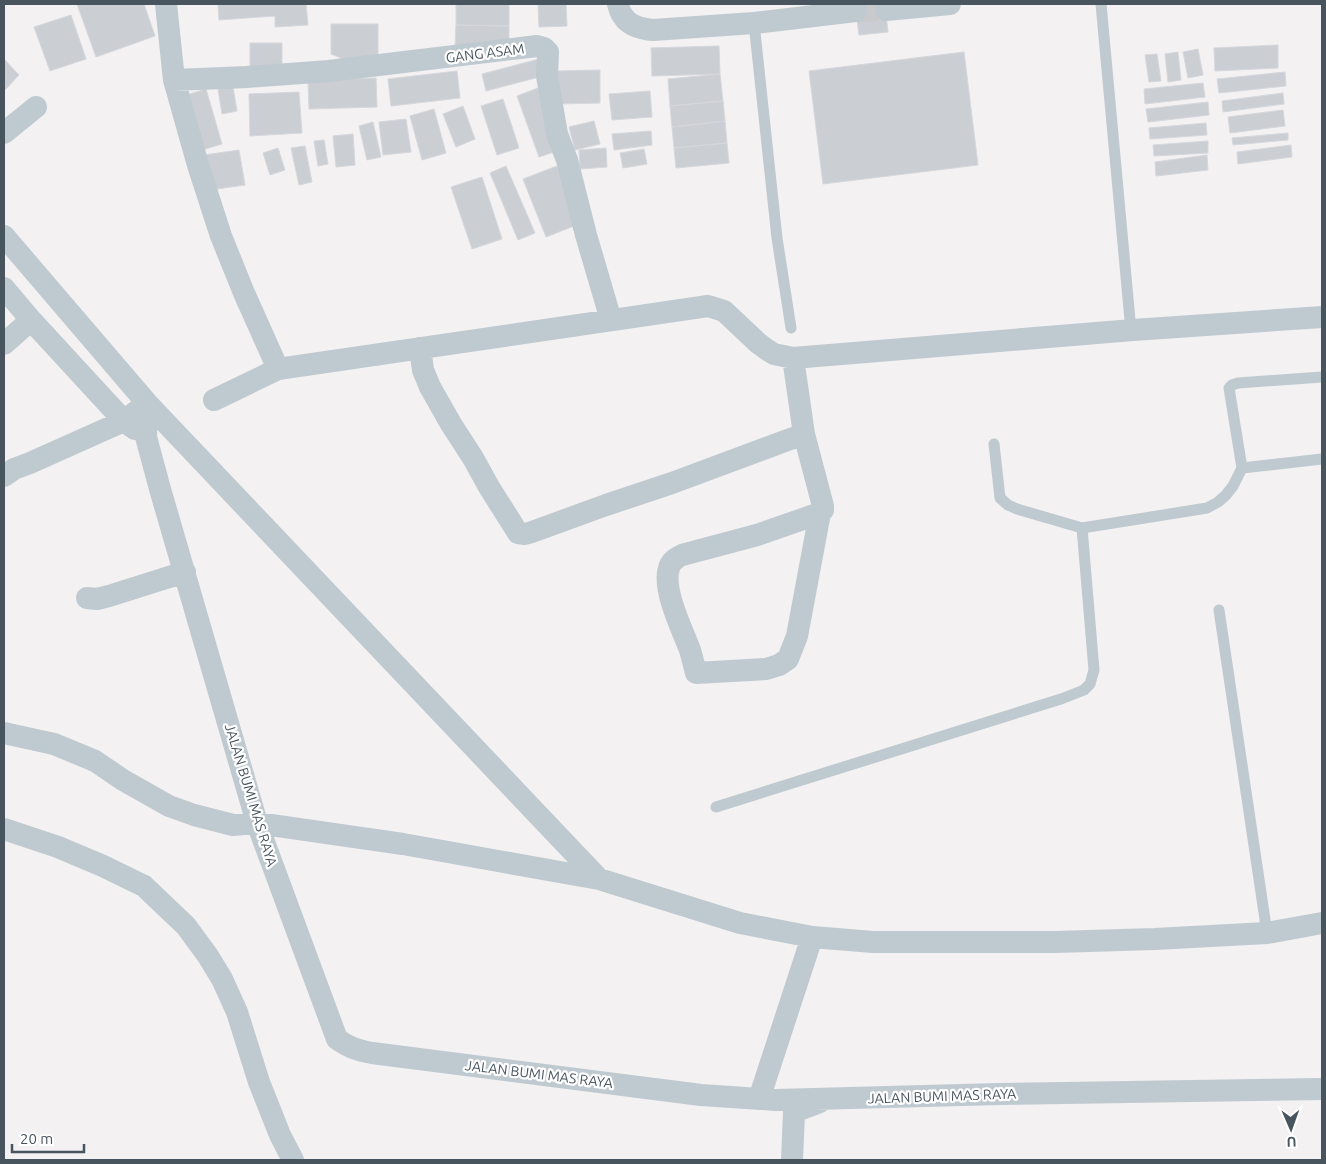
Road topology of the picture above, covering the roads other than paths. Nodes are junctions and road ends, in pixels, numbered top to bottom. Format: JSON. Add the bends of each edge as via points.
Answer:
{"nodes":[{"id":1,"x":166,"y":4,"type":"edge"},
{"id":2,"x":618,"y":4,"type":"edge"},
{"id":3,"x":950,"y":4,"type":"edge"},
{"id":4,"x":1101,"y":4,"type":"edge"},
{"id":5,"x":886,"y":10,"type":"tunnel mouth"},
{"id":6,"x":856,"y":11,"type":"tunnel mouth"},
{"id":7,"x":754,"y":24,"type":"junction"},
{"id":8,"x":174,"y":80,"type":"junction"},
{"id":9,"x":36,"y":107,"type":"dead end"},
{"id":10,"x":4,"y":134,"type":"edge"},
{"id":11,"x":4,"y":236,"type":"edge"},
{"id":12,"x":4,"y":288,"type":"edge"},
{"id":13,"x":1322,"y":317,"type":"edge"},
{"id":14,"x":31,"y":320,"type":"junction"},
{"id":15,"x":611,"y":320,"type":"junction"},
{"id":16,"x":1130,"y":320,"type":"dead end"},
{"id":17,"x":791,"y":328,"type":"dead end"},
{"id":18,"x":4,"y":344,"type":"edge"},
{"id":19,"x":420,"y":348,"type":"junction"},
{"id":20,"x":793,"y":358,"type":"junction"},
{"id":21,"x":278,"y":369,"type":"junction"},
{"id":22,"x":1322,"y":377,"type":"edge"},
{"id":23,"x":214,"y":400,"type":"dead end"},
{"id":24,"x":146,"y":403,"type":"junction"},
{"id":25,"x":124,"y":421,"type":"junction"},
{"id":26,"x":804,"y":434,"type":"junction"},
{"id":27,"x":146,"y":437,"type":"junction"},
{"id":28,"x":994,"y":444,"type":"dead end"},
{"id":29,"x":1322,"y":460,"type":"edge"},
{"id":30,"x":1242,"y":468,"type":"junction"},
{"id":31,"x":4,"y":476,"type":"edge"},
{"id":32,"x":820,"y":514,"type":"junction"},
{"id":33,"x":1082,"y":528,"type":"junction"},
{"id":34,"x":185,"y":572,"type":"junction"},
{"id":35,"x":87,"y":598,"type":"dead end"},
{"id":36,"x":1219,"y":610,"type":"dead end"},
{"id":37,"x":4,"y":733,"type":"edge"},
{"id":38,"x":716,"y":807,"type":"dead end"},
{"id":39,"x":257,"y":823,"type":"junction"},
{"id":40,"x":4,"y":829,"type":"edge"},
{"id":41,"x":599,"y":879,"type":"junction"},
{"id":42,"x":1322,"y":923,"type":"edge"},
{"id":43,"x":1267,"y":933,"type":"junction"},
{"id":44,"x":812,"y":937,"type":"junction"},
{"id":45,"x":1322,"y":1089,"type":"edge"},
{"id":46,"x":776,"y":1104,"type":"junction"},
{"id":47,"x":293,"y":1160,"type":"edge"},
{"id":48,"x":792,"y":1160,"type":"edge"}],
"edges":[{"from":1,"to":8,"type":"street"},
{"from":2,"to":7,"type":"street","via":[[623,17],[642,29]]},
{"from":3,"to":5,"type":"street"},
{"from":4,"to":16,"type":"lane"},
{"from":6,"to":7,"type":"street"},
{"from":7,"to":17,"type":"lane"},
{"from":8,"to":15,"type":"street","name":"GANG ASAM","via":[[329,72],[537,46],[544,48],[548,52],[547,76],[557,134]]},
{"from":8,"to":21,"type":"street","via":[[221,236]]},
{"from":9,"to":10,"type":"street"},
{"from":11,"to":24,"type":"street"},
{"from":12,"to":14,"type":"street"},
{"from":13,"to":20,"type":"street"},
{"from":14,"to":18,"type":"street"},
{"from":14,"to":25,"type":"street"},
{"from":15,"to":19,"type":"street"},
{"from":15,"to":20,"type":"street","via":[[708,306],[724,311],[758,344],[774,354]]},
{"from":19,"to":21,"type":"street"},
{"from":19,"to":26,"type":"street","via":[[423,370],[430,387],[518,533],[532,532]]},
{"from":20,"to":26,"type":"street"},
{"from":21,"to":23,"type":"street"},
{"from":22,"to":30,"type":"lane","via":[[1232,385],[1229,388]]},
{"from":24,"to":25,"type":"street"},
{"from":24,"to":27,"type":"street","name":"JALAN BUMI MAS RAYA"},
{"from":24,"to":41,"type":"street"},
{"from":25,"to":27,"type":"street"},
{"from":25,"to":31,"type":"street"},
{"from":26,"to":32,"type":"street","via":[[823,506]]},
{"from":27,"to":34,"type":"street","name":"JALAN BUMI MAS RAYA"},
{"from":28,"to":33,"type":"lane","via":[[1000,498],[1017,509]]},
{"from":29,"to":30,"type":"lane"},
{"from":30,"to":33,"type":"lane","via":[[1226,495],[1207,508]]},
{"from":32,"to":32,"type":"street","via":[[673,559],[668,569],[670,598],[696,673],[766,668],[788,659],[797,636]]},
{"from":33,"to":38,"type":"lane","via":[[1094,670],[1090,684],[1084,690]]},
{"from":34,"to":35,"type":"street","via":[[109,596]]},
{"from":34,"to":39,"type":"street","name":"JALAN BUMI MAS RAYA"},
{"from":36,"to":43,"type":"lane"},
{"from":37,"to":39,"type":"street","via":[[54,744],[95,762],[170,806],[194,815],[233,825]]},
{"from":39,"to":41,"type":"street","via":[[404,844]]},
{"from":39,"to":46,"type":"street","name":"JALAN BUMI MAS RAYA","via":[[337,1039],[346,1046],[356,1050]]},
{"from":40,"to":47,"type":"street","via":[[58,847],[144,886],[186,926],[222,978],[237,1012],[262,1090]]},
{"from":41,"to":44,"type":"street","via":[[740,923]]},
{"from":42,"to":43,"type":"street"},
{"from":43,"to":44,"type":"street","via":[[1055,942],[873,942]]},
{"from":44,"to":46,"type":"street"},
{"from":45,"to":46,"type":"street","name":"JALAN BUMI MAS RAYA","via":[[1009,1094],[828,1099]]},
{"from":46,"to":48,"type":"street"}]}
